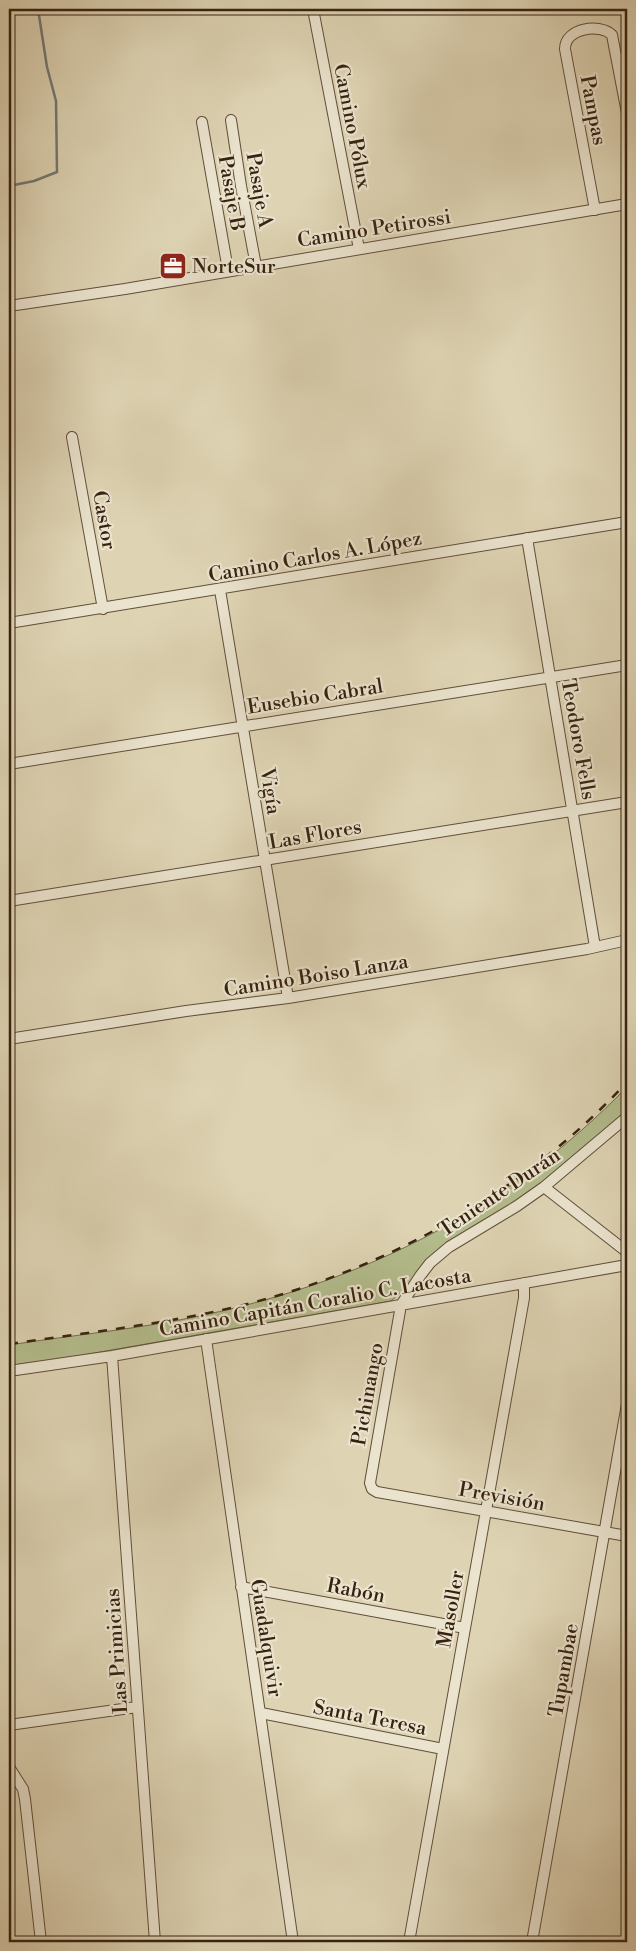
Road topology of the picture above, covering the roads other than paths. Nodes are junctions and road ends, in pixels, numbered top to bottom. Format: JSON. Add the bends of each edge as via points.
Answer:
{"nodes":[{"id":1,"x":313,"y":9,"type":"edge"},
{"id":2,"x":627,"y":113,"type":"edge"},
{"id":3,"x":231,"y":120,"type":"dead end"},
{"id":4,"x":202,"y":122,"type":"dead end"},
{"id":5,"x":627,"y":204,"type":"edge"},
{"id":6,"x":595,"y":210,"type":"junction"},
{"id":7,"x":359,"y":250,"type":"junction"},
{"id":8,"x":256,"y":266,"type":"junction"},
{"id":9,"x":228,"y":270,"type":"junction"},
{"id":10,"x":9,"y":306,"type":"edge"},
{"id":11,"x":72,"y":437,"type":"dead end"},
{"id":12,"x":627,"y":522,"type":"edge"},
{"id":13,"x":527,"y":538,"type":"junction"},
{"id":14,"x":220,"y":590,"type":"junction"},
{"id":15,"x":103,"y":609,"type":"junction"},
{"id":16,"x":9,"y":623,"type":"edge"},
{"id":17,"x":627,"y":665,"type":"edge"},
{"id":18,"x":550,"y":677,"type":"junction"},
{"id":19,"x":243,"y":726,"type":"junction"},
{"id":20,"x":9,"y":764,"type":"edge"},
{"id":21,"x":627,"y":802,"type":"edge"},
{"id":22,"x":573,"y":810,"type":"junction"},
{"id":23,"x":265,"y":861,"type":"junction"},
{"id":24,"x":9,"y":901,"type":"edge"},
{"id":25,"x":627,"y":940,"type":"edge"},
{"id":26,"x":595,"y":947,"type":"junction"},
{"id":27,"x":288,"y":998,"type":"junction"},
{"id":28,"x":9,"y":1038,"type":"edge"},
{"id":29,"x":627,"y":1117,"type":"edge"},
{"id":30,"x":544,"y":1187,"type":"junction"},
{"id":31,"x":627,"y":1252,"type":"edge"},
{"id":32,"x":627,"y":1265,"type":"edge"},
{"id":33,"x":524,"y":1283,"type":"junction"},
{"id":34,"x":400,"y":1305,"type":"junction"},
{"id":35,"x":206,"y":1339,"type":"junction"},
{"id":36,"x":112,"y":1356,"type":"junction"},
{"id":37,"x":9,"y":1372,"type":"edge"},
{"id":38,"x":627,"y":1404,"type":"edge"},
{"id":39,"x":372,"y":1489,"type":"joint"},
{"id":40,"x":486,"y":1511,"type":"junction"},
{"id":41,"x":605,"y":1532,"type":"junction"},
{"id":42,"x":627,"y":1536,"type":"edge"},
{"id":43,"x":241,"y":1587,"type":"junction"},
{"id":44,"x":465,"y":1628,"type":"junction"},
{"id":45,"x":137,"y":1707,"type":"junction"},
{"id":46,"x":261,"y":1713,"type":"junction"},
{"id":47,"x":9,"y":1725,"type":"edge"},
{"id":48,"x":443,"y":1750,"type":"junction"},
{"id":49,"x":9,"y":1767,"type":"edge"},
{"id":50,"x":41,"y":1942,"type":"edge"},
{"id":51,"x":155,"y":1942,"type":"edge"},
{"id":52,"x":293,"y":1942,"type":"edge"},
{"id":53,"x":409,"y":1942,"type":"edge"},
{"id":54,"x":532,"y":1942,"type":"edge"}],
"edges":[{"from":1,"to":7,"type":"street","name":"Camino Pólux"},
{"from":2,"to":6,"type":"street","name":"Pampas","via":[[612,35],[596,29],[576,32],[568,39],[565,48]]},
{"from":3,"to":8,"type":"street","name":"Pasaje A"},
{"from":4,"to":9,"type":"street","name":"Pasaje B"},
{"from":5,"to":6,"type":"street","name":"Camino Petirossi"},
{"from":6,"to":7,"type":"street","name":"Camino Petirossi"},
{"from":7,"to":8,"type":"street","name":"Camino Petirossi"},
{"from":8,"to":9,"type":"street","name":"Camino Petirossi"},
{"from":9,"to":10,"type":"street","name":"Camino Petirossi"},
{"from":11,"to":15,"type":"street","name":"Castor"},
{"from":12,"to":13,"type":"street","name":"Camino Carlos A. López"},
{"from":13,"to":14,"type":"street","name":"Camino Carlos A. López"},
{"from":13,"to":18,"type":"street","name":"Teodoro Fells"},
{"from":14,"to":15,"type":"street","name":"Camino Carlos A. López"},
{"from":14,"to":19,"type":"street","name":"Vigía"},
{"from":15,"to":16,"type":"street","name":"Camino Carlos A. López"},
{"from":17,"to":18,"type":"street","name":"Eusebio Cabral"},
{"from":18,"to":19,"type":"street","name":"Eusebio Cabral"},
{"from":18,"to":22,"type":"street","name":"Teodoro Fells"},
{"from":19,"to":20,"type":"street","name":"Eusebio Cabral"},
{"from":19,"to":23,"type":"street","name":"Vigía"},
{"from":21,"to":22,"type":"street","name":"Las Flores"},
{"from":22,"to":23,"type":"street","name":"Las Flores"},
{"from":22,"to":26,"type":"street","name":"Teodoro Fells"},
{"from":23,"to":24,"type":"street","name":"Las Flores"},
{"from":23,"to":27,"type":"street","name":"Vigía"},
{"from":25,"to":26,"type":"street","name":"Camino Boiso Lanza"},
{"from":26,"to":27,"type":"street","name":"Camino Boiso Lanza"},
{"from":27,"to":28,"type":"street","name":"Camino Boiso Lanza"},
{"from":29,"to":30,"type":"street","name":"Teniente Durán"},
{"from":30,"to":31,"type":"street"},
{"from":30,"to":34,"type":"street","name":"Teniente Durán","via":[[448,1247],[430,1263]]},
{"from":32,"to":33,"type":"street","name":"Camino Capitán Coralio C. Lacosta"},
{"from":33,"to":34,"type":"street","name":"Camino Capitán Coralio C. Lacosta"},
{"from":33,"to":40,"type":"street","name":"Masoller"},
{"from":34,"to":35,"type":"street","name":"Camino Capitán Coralio C. Lacosta"},
{"from":34,"to":39,"type":"street","name":"Pichinango","via":[[370,1483]]},
{"from":35,"to":36,"type":"street","name":"Camino Capitán Coralio C. Lacosta"},
{"from":35,"to":43,"type":"street","name":"Guadalquivir"},
{"from":36,"to":37,"type":"street","name":"Camino Capitán Coralio C. Lacosta"},
{"from":36,"to":45,"type":"street","name":"Las Primicias"},
{"from":38,"to":41,"type":"street","name":"Tupambae"},
{"from":39,"to":40,"type":"street","name":"Previsión"},
{"from":40,"to":41,"type":"street","name":"Previsión"},
{"from":40,"to":44,"type":"street","name":"Masoller"},
{"from":41,"to":42,"type":"street","name":"Previsión"},
{"from":41,"to":54,"type":"street","name":"Tupambae"},
{"from":43,"to":44,"type":"street","name":"Rabón"},
{"from":43,"to":46,"type":"street","name":"Guadalquivir"},
{"from":44,"to":48,"type":"street","name":"Masoller"},
{"from":45,"to":47,"type":"street"},
{"from":45,"to":51,"type":"street","name":"Las Primicias"},
{"from":46,"to":48,"type":"street","name":"Santa Teresa"},
{"from":46,"to":52,"type":"street","name":"Guadalquivir"},
{"from":48,"to":53,"type":"street","name":"Masoller"},
{"from":49,"to":50,"type":"street","via":[[26,1799]]}]}
